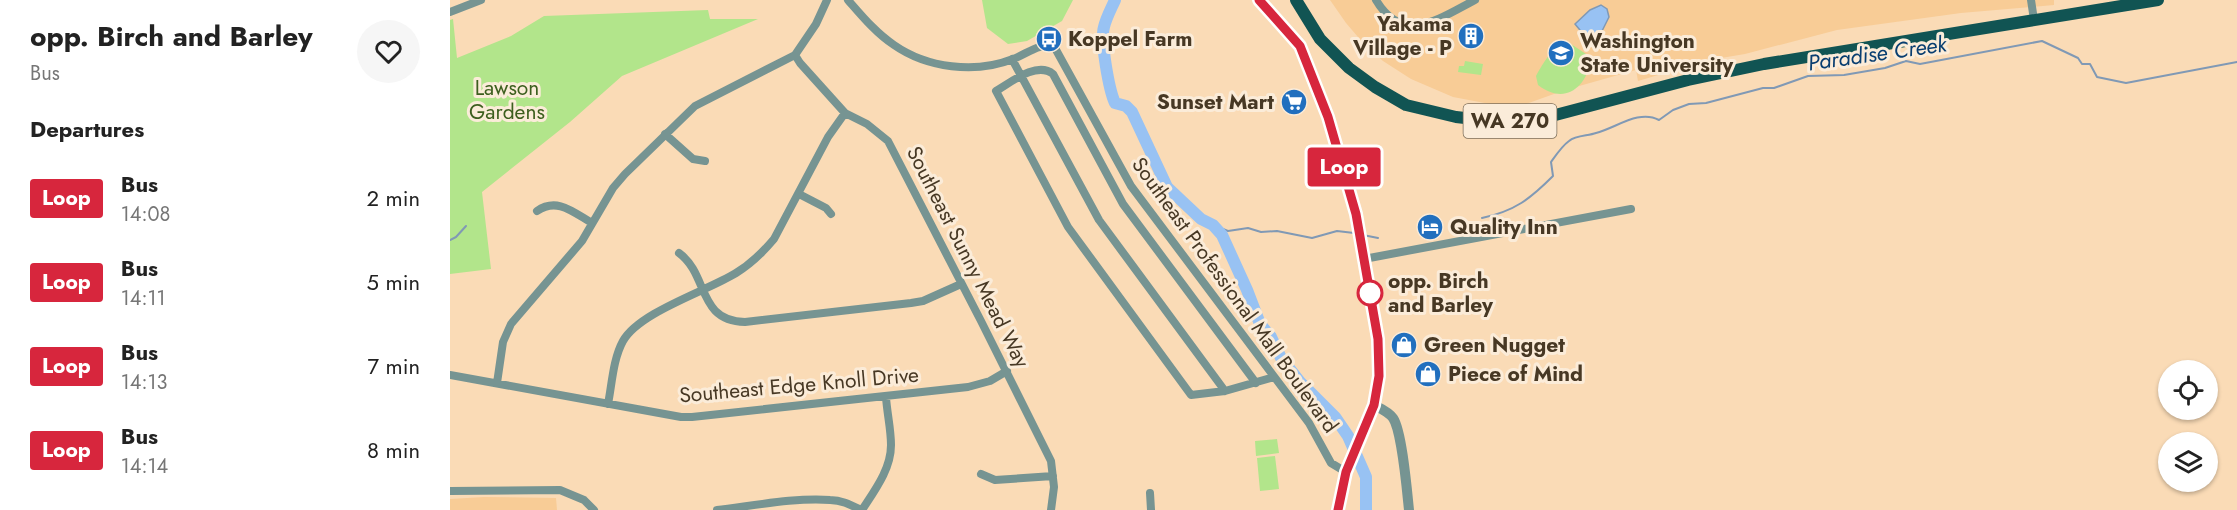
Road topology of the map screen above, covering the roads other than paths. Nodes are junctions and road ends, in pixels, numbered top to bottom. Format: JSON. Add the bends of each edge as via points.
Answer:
{"nodes":[{"id":1,"x":481,"y":0,"type":"edge"},
{"id":2,"x":826,"y":0,"type":"edge"},
{"id":3,"x":848,"y":0,"type":"edge"},
{"id":4,"x":1259,"y":0,"type":"edge"},
{"id":5,"x":1296,"y":0,"type":"edge"},
{"id":6,"x":1376,"y":0,"type":"edge"},
{"id":7,"x":1475,"y":0,"type":"edge"},
{"id":8,"x":2031,"y":0,"type":"edge"},
{"id":9,"x":2158,"y":0,"type":"edge"},
{"id":10,"x":450,"y":12,"type":"edge"},
{"id":11,"x":2034,"y":20,"type":"junction"},
{"id":12,"x":795,"y":55,"type":"junction"},
{"id":13,"x":1012,"y":59,"type":"junction"},
{"id":14,"x":1020,"y":77,"type":"junction"},
{"id":15,"x":845,"y":113,"type":"junction"},
{"id":16,"x":665,"y":134,"type":"junction"},
{"id":17,"x":705,"y":161,"type":"dead end"},
{"id":18,"x":799,"y":194,"type":"junction"},
{"id":19,"x":1631,"y":209,"type":"dead end"},
{"id":20,"x":537,"y":211,"type":"dead end"},
{"id":21,"x":831,"y":214,"type":"dead end"},
{"id":22,"x":592,"y":223,"type":"junction"},
{"id":23,"x":679,"y":253,"type":"dead end"},
{"id":24,"x":1364,"y":259,"type":"junction"},
{"id":25,"x":961,"y":284,"type":"junction"},
{"id":26,"x":703,"y":290,"type":"junction"},
{"id":27,"x":1006,"y":371,"type":"junction"},
{"id":28,"x":450,"y":375,"type":"edge"},
{"id":29,"x":1274,"y":377,"type":"junction"},
{"id":30,"x":496,"y":382,"type":"junction"},
{"id":31,"x":1256,"y":382,"type":"junction"},
{"id":32,"x":1225,"y":391,"type":"junction"},
{"id":33,"x":886,"y":397,"type":"junction"},
{"id":34,"x":608,"y":404,"type":"junction"},
{"id":35,"x":1374,"y":405,"type":"junction"},
{"id":36,"x":1347,"y":468,"type":"junction"},
{"id":37,"x":981,"y":474,"type":"dead end"},
{"id":38,"x":1053,"y":476,"type":"junction"},
{"id":39,"x":450,"y":491,"type":"edge"},
{"id":40,"x":1149,"y":493,"type":"dead end"},
{"id":41,"x":594,"y":510,"type":"edge"},
{"id":42,"x":717,"y":510,"type":"edge"},
{"id":43,"x":862,"y":510,"type":"edge"},
{"id":44,"x":1051,"y":510,"type":"edge"},
{"id":45,"x":1151,"y":510,"type":"edge"},
{"id":46,"x":1338,"y":510,"type":"edge"},
{"id":47,"x":1409,"y":510,"type":"edge"}],
"edges":[{"from":1,"to":10,"type":"street"},
{"from":2,"to":12,"type":"street","via":[[816,24]]},
{"from":3,"to":13,"type":"street","name":"Southeast Professional Mall Boulevard","via":[[878,33],[917,57],[964,67]]},
{"from":4,"to":24,"type":"street","via":[[1300,46],[1305,57],[1340,156]]},
{"from":5,"to":11,"type":"main road","number":"WA 270","via":[[1320,39],[1375,87],[1406,105],[1456,117],[1501,122],[1544,118],[1764,64]]},
{"from":6,"to":7,"type":"street","via":[[1388,18],[1418,26],[1434,22]]},
{"from":8,"to":11,"type":"street"},
{"from":9,"to":11,"type":"main road","number":"WA 270"},
{"from":12,"to":15,"type":"street","name":"Southeast Sunny Mead Way"},
{"from":12,"to":16,"type":"street","via":[[695,106]]},
{"from":13,"to":14,"type":"street"},
{"from":13,"to":29,"type":"street","name":"Southeast Professional Mall Boulevard","via":[[1045,45],[1056,48],[1131,186]]},
{"from":14,"to":31,"type":"street","via":[[1038,69],[1053,74],[1123,204]]},
{"from":14,"to":32,"type":"street","via":[[1099,220]]},
{"from":14,"to":32,"type":"street","via":[[996,91],[1068,227],[1191,395]]},
{"from":15,"to":18,"type":"street"},
{"from":15,"to":25,"type":"street","name":"Southeast Sunny Mead Way","via":[[888,141]]},
{"from":16,"to":17,"type":"street","via":[[693,159]]},
{"from":16,"to":22,"type":"street","via":[[613,188]]},
{"from":18,"to":21,"type":"street"},
{"from":18,"to":26,"type":"street","via":[[764,251],[736,273]]},
{"from":19,"to":24,"type":"street"},
{"from":20,"to":22,"type":"street","via":[[558,204]]},
{"from":22,"to":30,"type":"street","via":[[582,241],[511,324],[503,342]]},
{"from":23,"to":26,"type":"street","via":[[687,259]]},
{"from":24,"to":35,"type":"street","via":[[1379,353]]},
{"from":25,"to":26,"type":"street","via":[[923,301],[745,322],[722,317]]},
{"from":25,"to":27,"type":"street","name":"Southeast Sunny Mead Way"},
{"from":26,"to":34,"type":"street","via":[[649,317],[624,339]]},
{"from":27,"to":33,"type":"street","name":"Southeast Edge Knoll Drive","via":[[980,385]]},
{"from":27,"to":38,"type":"street","name":"Southeast Sunny Mead Way","via":[[1051,460]]},
{"from":28,"to":30,"type":"street","name":"Southeast Edge Knoll Drive"},
{"from":29,"to":31,"type":"street"},
{"from":29,"to":36,"type":"street","name":"Southeast Professional Mall Boulevard","via":[[1331,463]]},
{"from":30,"to":34,"type":"street","name":"Southeast Edge Knoll Drive"},
{"from":31,"to":32,"type":"street"},
{"from":33,"to":34,"type":"street","name":"Southeast Edge Knoll Drive","via":[[692,417]]},
{"from":33,"to":43,"type":"street","via":[[889,463]]},
{"from":35,"to":36,"type":"street"},
{"from":35,"to":47,"type":"street","via":[[1389,413],[1395,422]]},
{"from":36,"to":46,"type":"street"},
{"from":37,"to":38,"type":"street","via":[[995,480]]},
{"from":38,"to":44,"type":"street","name":"Southeast Sunny Mead Way"},
{"from":39,"to":41,"type":"street","via":[[560,490],[584,500]]},
{"from":40,"to":45,"type":"street"},
{"from":42,"to":43,"type":"street","via":[[814,499],[848,503]]}]}
